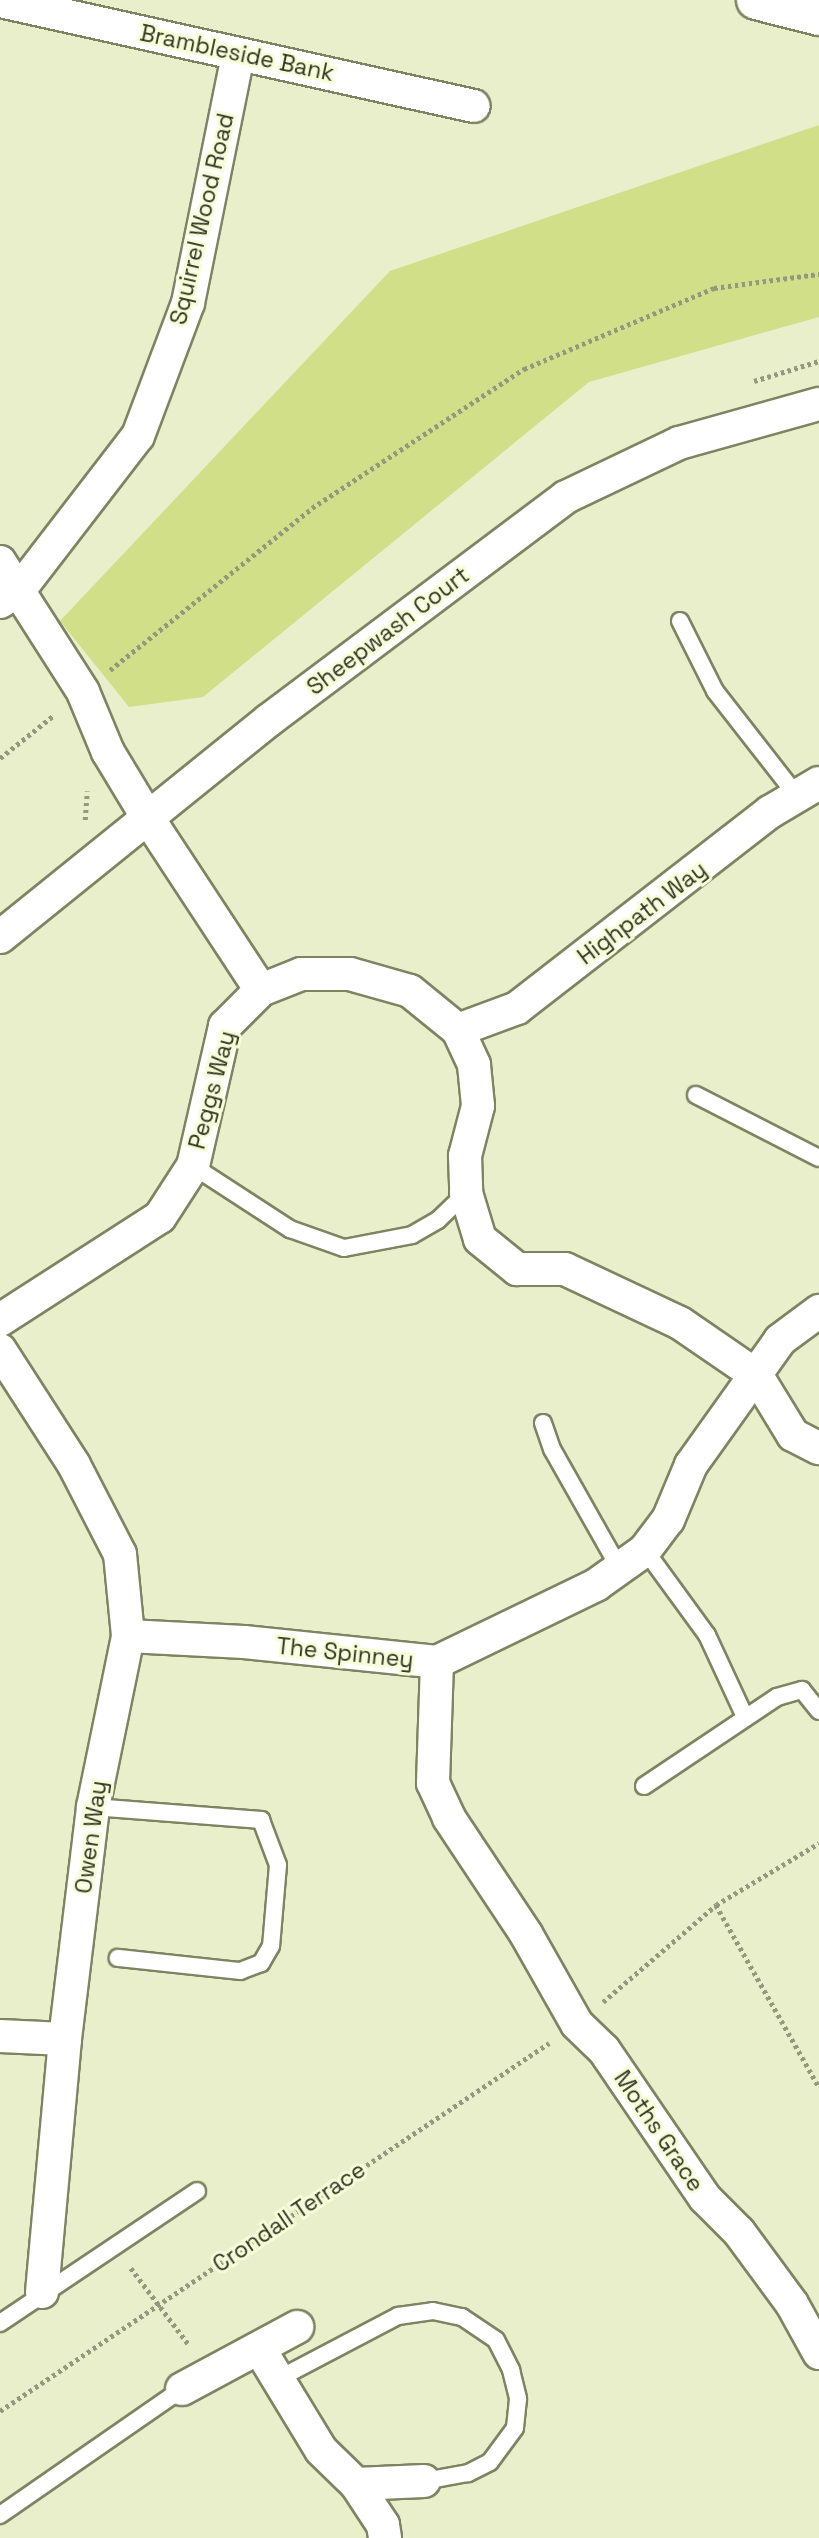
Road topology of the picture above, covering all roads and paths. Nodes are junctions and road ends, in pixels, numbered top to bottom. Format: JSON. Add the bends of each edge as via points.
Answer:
{"nodes":[{"id":1,"x":756,"y":0,"type":"edge"},
{"id":2,"x":0,"y":1,"type":"edge"},
{"id":3,"x":819,"y":16,"type":"edge"},
{"id":4,"x":238,"y":54,"type":"junction"},
{"id":5,"x":474,"y":106,"type":"dead end"},
{"id":6,"x":819,"y":274,"type":"edge"},
{"id":7,"x":819,"y":404,"type":"edge"},
{"id":8,"x":0,"y":562,"type":"edge"},
{"id":9,"x":10,"y":596,"type":"edge"},
{"id":10,"x":680,"y":621,"type":"dead end"},
{"id":11,"x":83,"y":692,"type":"junction"},
{"id":12,"x":0,"y":758,"type":"edge"},
{"id":13,"x":808,"y":790,"type":"edge"},
{"id":14,"x":146,"y":816,"type":"junction"},
{"id":15,"x":0,"y":937,"type":"edge"},
{"id":16,"x":261,"y":990,"type":"junction"},
{"id":17,"x":458,"y":1030,"type":"junction"},
{"id":18,"x":696,"y":1095,"type":"dead end"},
{"id":19,"x":819,"y":1158,"type":"edge"},
{"id":20,"x":193,"y":1166,"type":"junction"},
{"id":21,"x":466,"y":1193,"type":"junction"},
{"id":22,"x":819,"y":1311,"type":"edge"},
{"id":23,"x":0,"y":1320,"type":"edge"},
{"id":24,"x":0,"y":1350,"type":"edge"},
{"id":25,"x":757,"y":1376,"type":"junction"},
{"id":26,"x":543,"y":1423,"type":"dead end"},
{"id":27,"x":819,"y":1448,"type":"edge"},
{"id":28,"x":633,"y":1559,"type":"junction"},
{"id":29,"x":128,"y":1636,"type":"junction"},
{"id":30,"x":437,"y":1662,"type":"junction"},
{"id":31,"x":819,"y":1711,"type":"edge"},
{"id":32,"x":745,"y":1717,"type":"junction"},
{"id":33,"x":644,"y":1786,"type":"dead end"},
{"id":34,"x":93,"y":1807,"type":"junction"},
{"id":35,"x":819,"y":1843,"type":"edge"},
{"id":36,"x":716,"y":1905,"type":"junction"},
{"id":37,"x":118,"y":1958,"type":"dead end"},
{"id":38,"x":577,"y":2024,"type":"junction"},
{"id":39,"x":0,"y":2036,"type":"edge"},
{"id":40,"x":65,"y":2039,"type":"junction"},
{"id":41,"x":819,"y":2087,"type":"edge"},
{"id":42,"x":197,"y":2191,"type":"dead end"},
{"id":43,"x":114,"y":2245,"type":"junction"},
{"id":44,"x":42,"y":2292,"type":"junction"},
{"id":45,"x":805,"y":2301,"type":"edge"},
{"id":46,"x":159,"y":2305,"type":"junction"},
{"id":47,"x":0,"y":2323,"type":"edge"},
{"id":48,"x":297,"y":2327,"type":"dead end"},
{"id":49,"x":259,"y":2348,"type":"junction"},
{"id":50,"x":819,"y":2353,"type":"edge"},
{"id":51,"x":210,"y":2374,"type":"junction"},
{"id":52,"x":278,"y":2379,"type":"junction"},
{"id":53,"x":182,"y":2389,"type":"joint"},
{"id":54,"x":0,"y":2411,"type":"edge"},
{"id":55,"x":424,"y":2481,"type":"joint"},
{"id":56,"x":356,"y":2484,"type":"junction"},
{"id":57,"x":0,"y":2515,"type":"edge"},
{"id":58,"x":385,"y":2538,"type":"edge"}],
"edges":[{"from":1,"to":3,"type":"highway"},
{"from":2,"to":4,"type":"street","name":"Brambleside Bank"},
{"from":4,"to":5,"type":"street","name":"Brambleside Bank"},
{"from":4,"to":9,"type":"street","name":"Squirrel Wood Road","via":[[188,303],[138,436]]},
{"from":6,"to":11,"type":"path","via":[[714,288],[524,369],[312,508]]},
{"from":7,"to":14,"type":"street","name":"Sheepwash Court","via":[[679,443],[566,497]]},
{"from":8,"to":9,"type":"street"},
{"from":9,"to":11,"type":"street"},
{"from":10,"to":13,"type":"lane","via":[[715,691]]},
{"from":11,"to":12,"type":"path"},
{"from":11,"to":14,"type":"street","via":[[108,752]]},
{"from":13,"to":17,"type":"street","name":"Highpath Way","via":[[517,1008]]},
{"from":14,"to":15,"type":"street","name":"Sheepwash Court"},
{"from":14,"to":16,"type":"street"},
{"from":16,"to":17,"type":"street","name":"Peggs Way","via":[[301,974],[350,974],[410,991]]},
{"from":16,"to":20,"type":"street","name":"Peggs Way","via":[[225,1026]]},
{"from":17,"to":21,"type":"street","name":"Peggs Way","via":[[474,1065],[478,1106],[465,1156]]},
{"from":18,"to":19,"type":"lane"},
{"from":20,"to":21,"type":"lane","name":"Peggs Way","via":[[290,1229],[344,1248],[412,1235]]},
{"from":20,"to":23,"type":"street","name":"Peggs Way","via":[[160,1217]]},
{"from":21,"to":25,"type":"street","name":"Peggs Way","via":[[480,1239],[517,1269],[565,1269],[680,1322]]},
{"from":22,"to":25,"type":"street","name":"The Spinney","via":[[780,1340]]},
{"from":24,"to":29,"type":"street","via":[[74,1465],[120,1554]]},
{"from":25,"to":27,"type":"street","name":"Peggs Way","via":[[793,1435]]},
{"from":25,"to":28,"type":"street","name":"The Spinney","via":[[691,1465],[668,1520]]},
{"from":26,"to":28,"type":"lane","via":[[552,1449]]},
{"from":28,"to":30,"type":"street","name":"The Spinney","via":[[539,1614]]},
{"from":28,"to":32,"type":"lane","via":[[707,1635]]},
{"from":29,"to":30,"type":"street","name":"The Spinney","via":[[244,1642]]},
{"from":29,"to":34,"type":"street","name":"Owen Way"},
{"from":30,"to":38,"type":"street","via":[[433,1783],[449,1818],[526,1934]]},
{"from":31,"to":32,"type":"lane","via":[[802,1690],[777,1697]]},
{"from":32,"to":33,"type":"lane"},
{"from":34,"to":37,"type":"lane","via":[[261,1820],[278,1865],[271,1946],[261,1963],[240,1971]]},
{"from":34,"to":40,"type":"street","name":"Owen Way"},
{"from":35,"to":36,"type":"path","name":"Crondall Terrace"},
{"from":36,"to":38,"type":"path","name":"Crondall Terrace"},
{"from":36,"to":41,"type":"path"},
{"from":38,"to":45,"type":"street","name":"Moths Grace","via":[[604,2050],[687,2175]]},
{"from":38,"to":46,"type":"path","name":"Crondall Terrace"},
{"from":39,"to":40,"type":"street"},
{"from":40,"to":44,"type":"street","name":"Owen Way"},
{"from":42,"to":43,"type":"lane"},
{"from":43,"to":44,"type":"lane"},
{"from":43,"to":46,"type":"path"},
{"from":44,"to":47,"type":"lane"},
{"from":45,"to":50,"type":"street","name":"Moths Grace"},
{"from":46,"to":51,"type":"path"},
{"from":46,"to":54,"type":"path","name":"Crondall Terrace"},
{"from":48,"to":49,"type":"street"},
{"from":49,"to":51,"type":"street"},
{"from":49,"to":52,"type":"street"},
{"from":51,"to":53,"type":"street"},
{"from":52,"to":55,"type":"lane","via":[[398,2316],[433,2311],[462,2317],[484,2332],[495,2340],[511,2370],[518,2399],[515,2428],[490,2462],[468,2473]]},
{"from":52,"to":56,"type":"street","via":[[321,2450]]},
{"from":53,"to":57,"type":"lane"},
{"from":55,"to":56,"type":"street"},
{"from":56,"to":58,"type":"street","via":[[383,2525]]}]}
